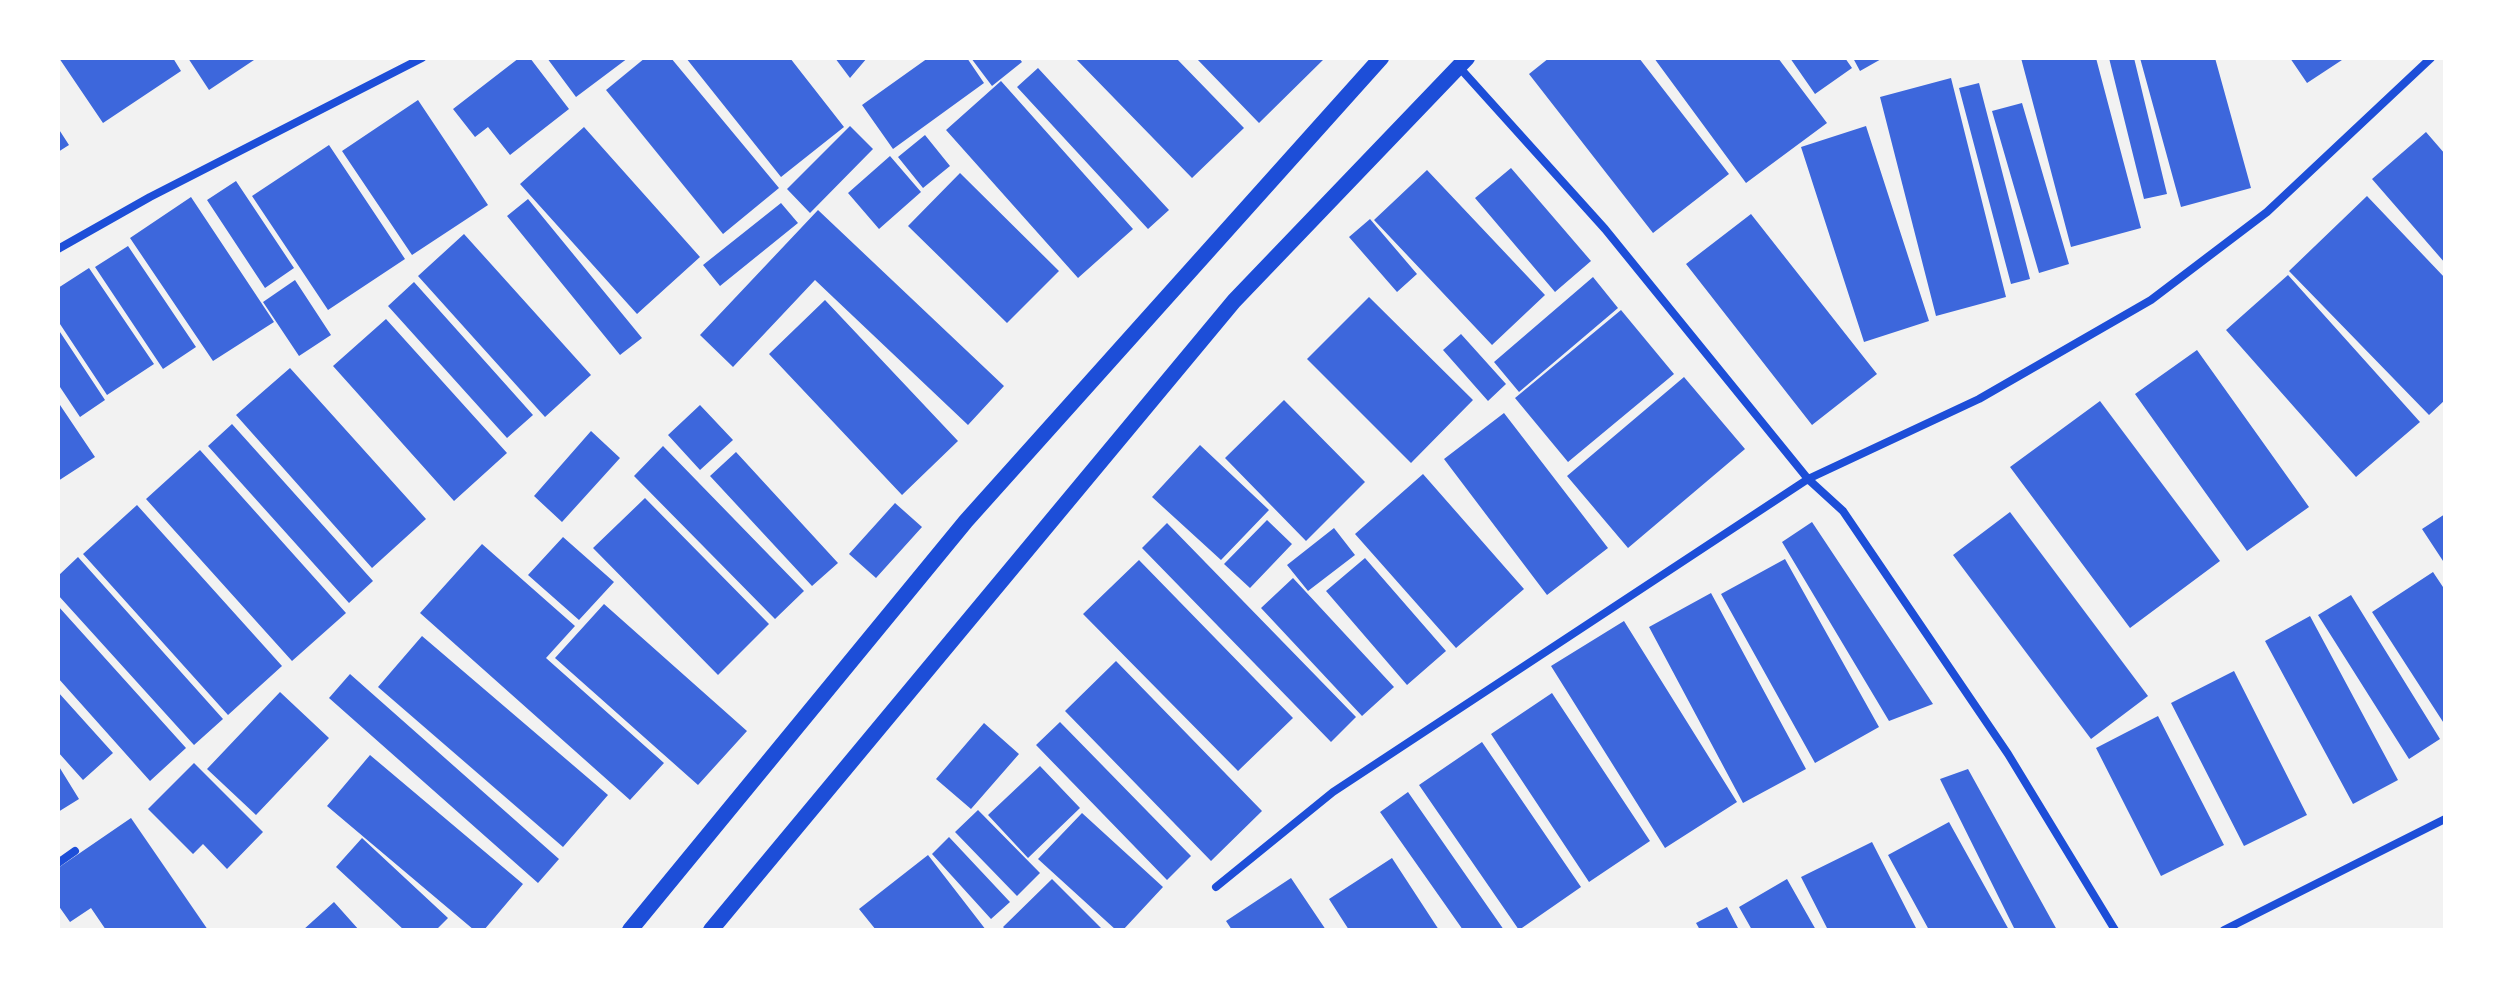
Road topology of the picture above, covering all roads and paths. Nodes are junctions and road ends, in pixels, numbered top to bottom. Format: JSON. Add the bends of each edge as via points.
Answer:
{"nodes":[{"id":1,"x":422,"y":58,"type":"edge"},
{"id":2,"x":1381,"y":58,"type":"edge"},
{"id":3,"x":2431,"y":58,"type":"edge"},
{"id":4,"x":1463,"y":62,"type":"edge"},
{"id":5,"x":58,"y":249,"type":"edge"},
{"id":6,"x":1808,"y":479,"type":"junction"},
{"id":7,"x":2445,"y":819,"type":"edge"},
{"id":8,"x":75,"y":851,"type":"dead end"},
{"id":9,"x":58,"y":863,"type":"edge"},
{"id":10,"x":1216,"y":887,"type":"dead end"},
{"id":11,"x":630,"y":930,"type":"edge"},
{"id":12,"x":711,"y":930,"type":"edge"},
{"id":13,"x":2115,"y":930,"type":"edge"},
{"id":14,"x":2224,"y":930,"type":"edge"}],
"edges":[{"from":1,"to":5,"type":"street"},
{"from":2,"to":11,"type":"main road","via":[[966,521]]},
{"from":3,"to":6,"type":"street","via":[[2267,212],[2151,300],[1979,399]]},
{"from":4,"to":6,"type":"street"},
{"from":4,"to":12,"type":"main road","via":[[1234,301]]},
{"from":6,"to":10,"type":"street","via":[[1333,792]]},
{"from":6,"to":13,"type":"street","via":[[1843,511],[1954,671]]},
{"from":7,"to":14,"type":"street"},
{"from":8,"to":9,"type":"street"}]}
